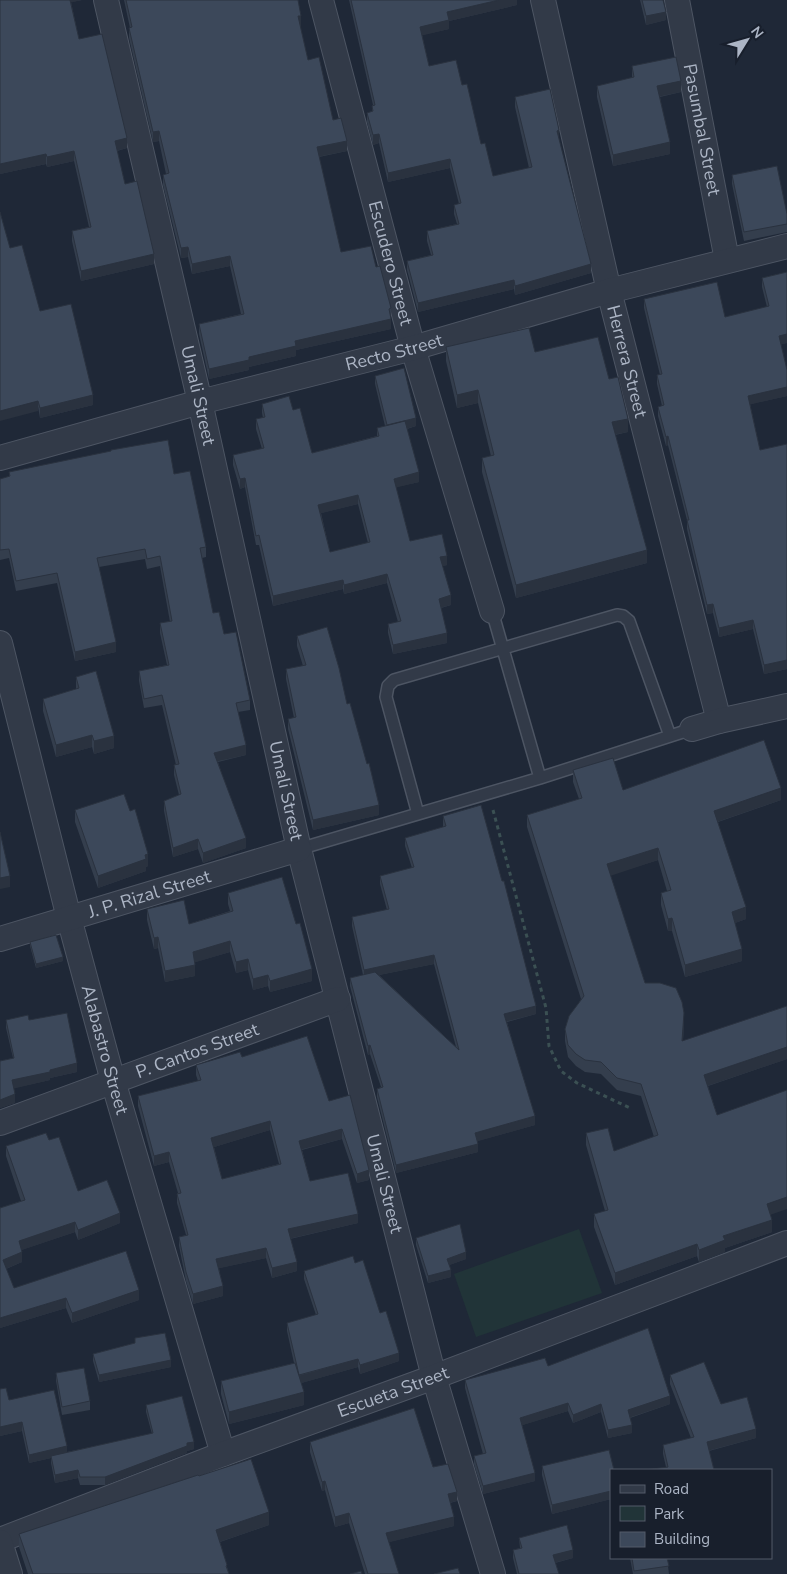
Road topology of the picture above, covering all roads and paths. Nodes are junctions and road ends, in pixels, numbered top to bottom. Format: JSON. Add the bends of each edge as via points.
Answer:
{"nodes":[{"id":1,"x":106,"y":0,"type":"edge"},
{"id":2,"x":321,"y":0,"type":"edge"},
{"id":3,"x":543,"y":0,"type":"edge"},
{"id":4,"x":677,"y":0,"type":"edge"},
{"id":5,"x":787,"y":246,"type":"edge"},
{"id":6,"x":726,"y":260,"type":"junction"},
{"id":7,"x":609,"y":291,"type":"junction"},
{"id":8,"x":413,"y":348,"type":"junction"},
{"id":9,"x":200,"y":402,"type":"junction"},
{"id":10,"x":0,"y":458,"type":"edge"},
{"id":11,"x":492,"y":611,"type":"joint"},
{"id":12,"x":0,"y":643,"type":"edge"},
{"id":13,"x":502,"y":647,"type":"junction"},
{"id":14,"x":787,"y":706,"type":"edge"},
{"id":15,"x":719,"y":721,"type":"junction"},
{"id":16,"x":692,"y":729,"type":"joint"},
{"id":17,"x":670,"y":736,"type":"junction"},
{"id":18,"x":540,"y":778,"type":"junction"},
{"id":19,"x":488,"y":793,"type":"junction"},
{"id":20,"x":418,"y":814,"type":"junction"},
{"id":21,"x":299,"y":849,"type":"junction"},
{"id":22,"x":69,"y":918,"type":"junction"},
{"id":23,"x":0,"y":939,"type":"edge"},
{"id":24,"x":338,"y":999,"type":"junction"},
{"id":25,"x":113,"y":1081,"type":"junction"},
{"id":26,"x":630,"y":1108,"type":"dead end"},
{"id":27,"x":0,"y":1123,"type":"edge"},
{"id":28,"x":787,"y":1243,"type":"edge"},
{"id":29,"x":434,"y":1377,"type":"junction"},
{"id":30,"x":223,"y":1454,"type":"junction"},
{"id":31,"x":0,"y":1541,"type":"edge"},
{"id":32,"x":10,"y":1574,"type":"edge"},
{"id":33,"x":493,"y":1574,"type":"edge"}],
"edges":[{"from":1,"to":9,"type":"street","name":"Umali Street"},
{"from":2,"to":8,"type":"street","name":"Escudero Street"},
{"from":3,"to":7,"type":"street","name":"Herrera Street"},
{"from":4,"to":6,"type":"street","name":"Pasumbal Street"},
{"from":5,"to":6,"type":"street","name":"Recto Street"},
{"from":6,"to":7,"type":"street","name":"Recto Street"},
{"from":7,"to":8,"type":"street","name":"Recto Street"},
{"from":7,"to":15,"type":"street","name":"Herrera Street"},
{"from":8,"to":9,"type":"street","name":"Recto Street"},
{"from":8,"to":11,"type":"street","name":"Escudero Street"},
{"from":9,"to":10,"type":"street","name":"Recto Street"},
{"from":9,"to":21,"type":"street","name":"Umali Street"},
{"from":11,"to":13,"type":"lane"},
{"from":12,"to":22,"type":"street","name":"Alabastro Street"},
{"from":13,"to":17,"type":"lane","via":[[623,616],[629,621]]},
{"from":13,"to":18,"type":"lane"},
{"from":13,"to":20,"type":"lane","via":[[394,680],[388,686],[386,697]]},
{"from":14,"to":15,"type":"street"},
{"from":15,"to":16,"type":"street"},
{"from":16,"to":17,"type":"lane"},
{"from":17,"to":18,"type":"lane"},
{"from":18,"to":19,"type":"lane"},
{"from":19,"to":20,"type":"lane"},
{"from":19,"to":26,"type":"path","via":[[546,1008],[549,1046],[561,1070],[577,1083]]},
{"from":20,"to":21,"type":"lane"},
{"from":21,"to":22,"type":"street","name":"J. P. Rizal Street"},
{"from":21,"to":24,"type":"street","name":"Umali Street"},
{"from":22,"to":23,"type":"street","name":"J. P. Rizal Street"},
{"from":22,"to":25,"type":"street","name":"Alabastro Street"},
{"from":24,"to":25,"type":"street","name":"P. Cantos Street"},
{"from":24,"to":29,"type":"street","name":"Umali Street"},
{"from":25,"to":27,"type":"street","name":"P. Cantos Street"},
{"from":25,"to":30,"type":"street","name":"Alabastro Street"},
{"from":28,"to":29,"type":"street","name":"Escueta Street"},
{"from":29,"to":30,"type":"street","name":"Escueta Street"},
{"from":29,"to":33,"type":"street","name":"Umali Street"},
{"from":30,"to":31,"type":"street","name":"Escueta Street"},
{"from":31,"to":32,"type":"street"}]}
